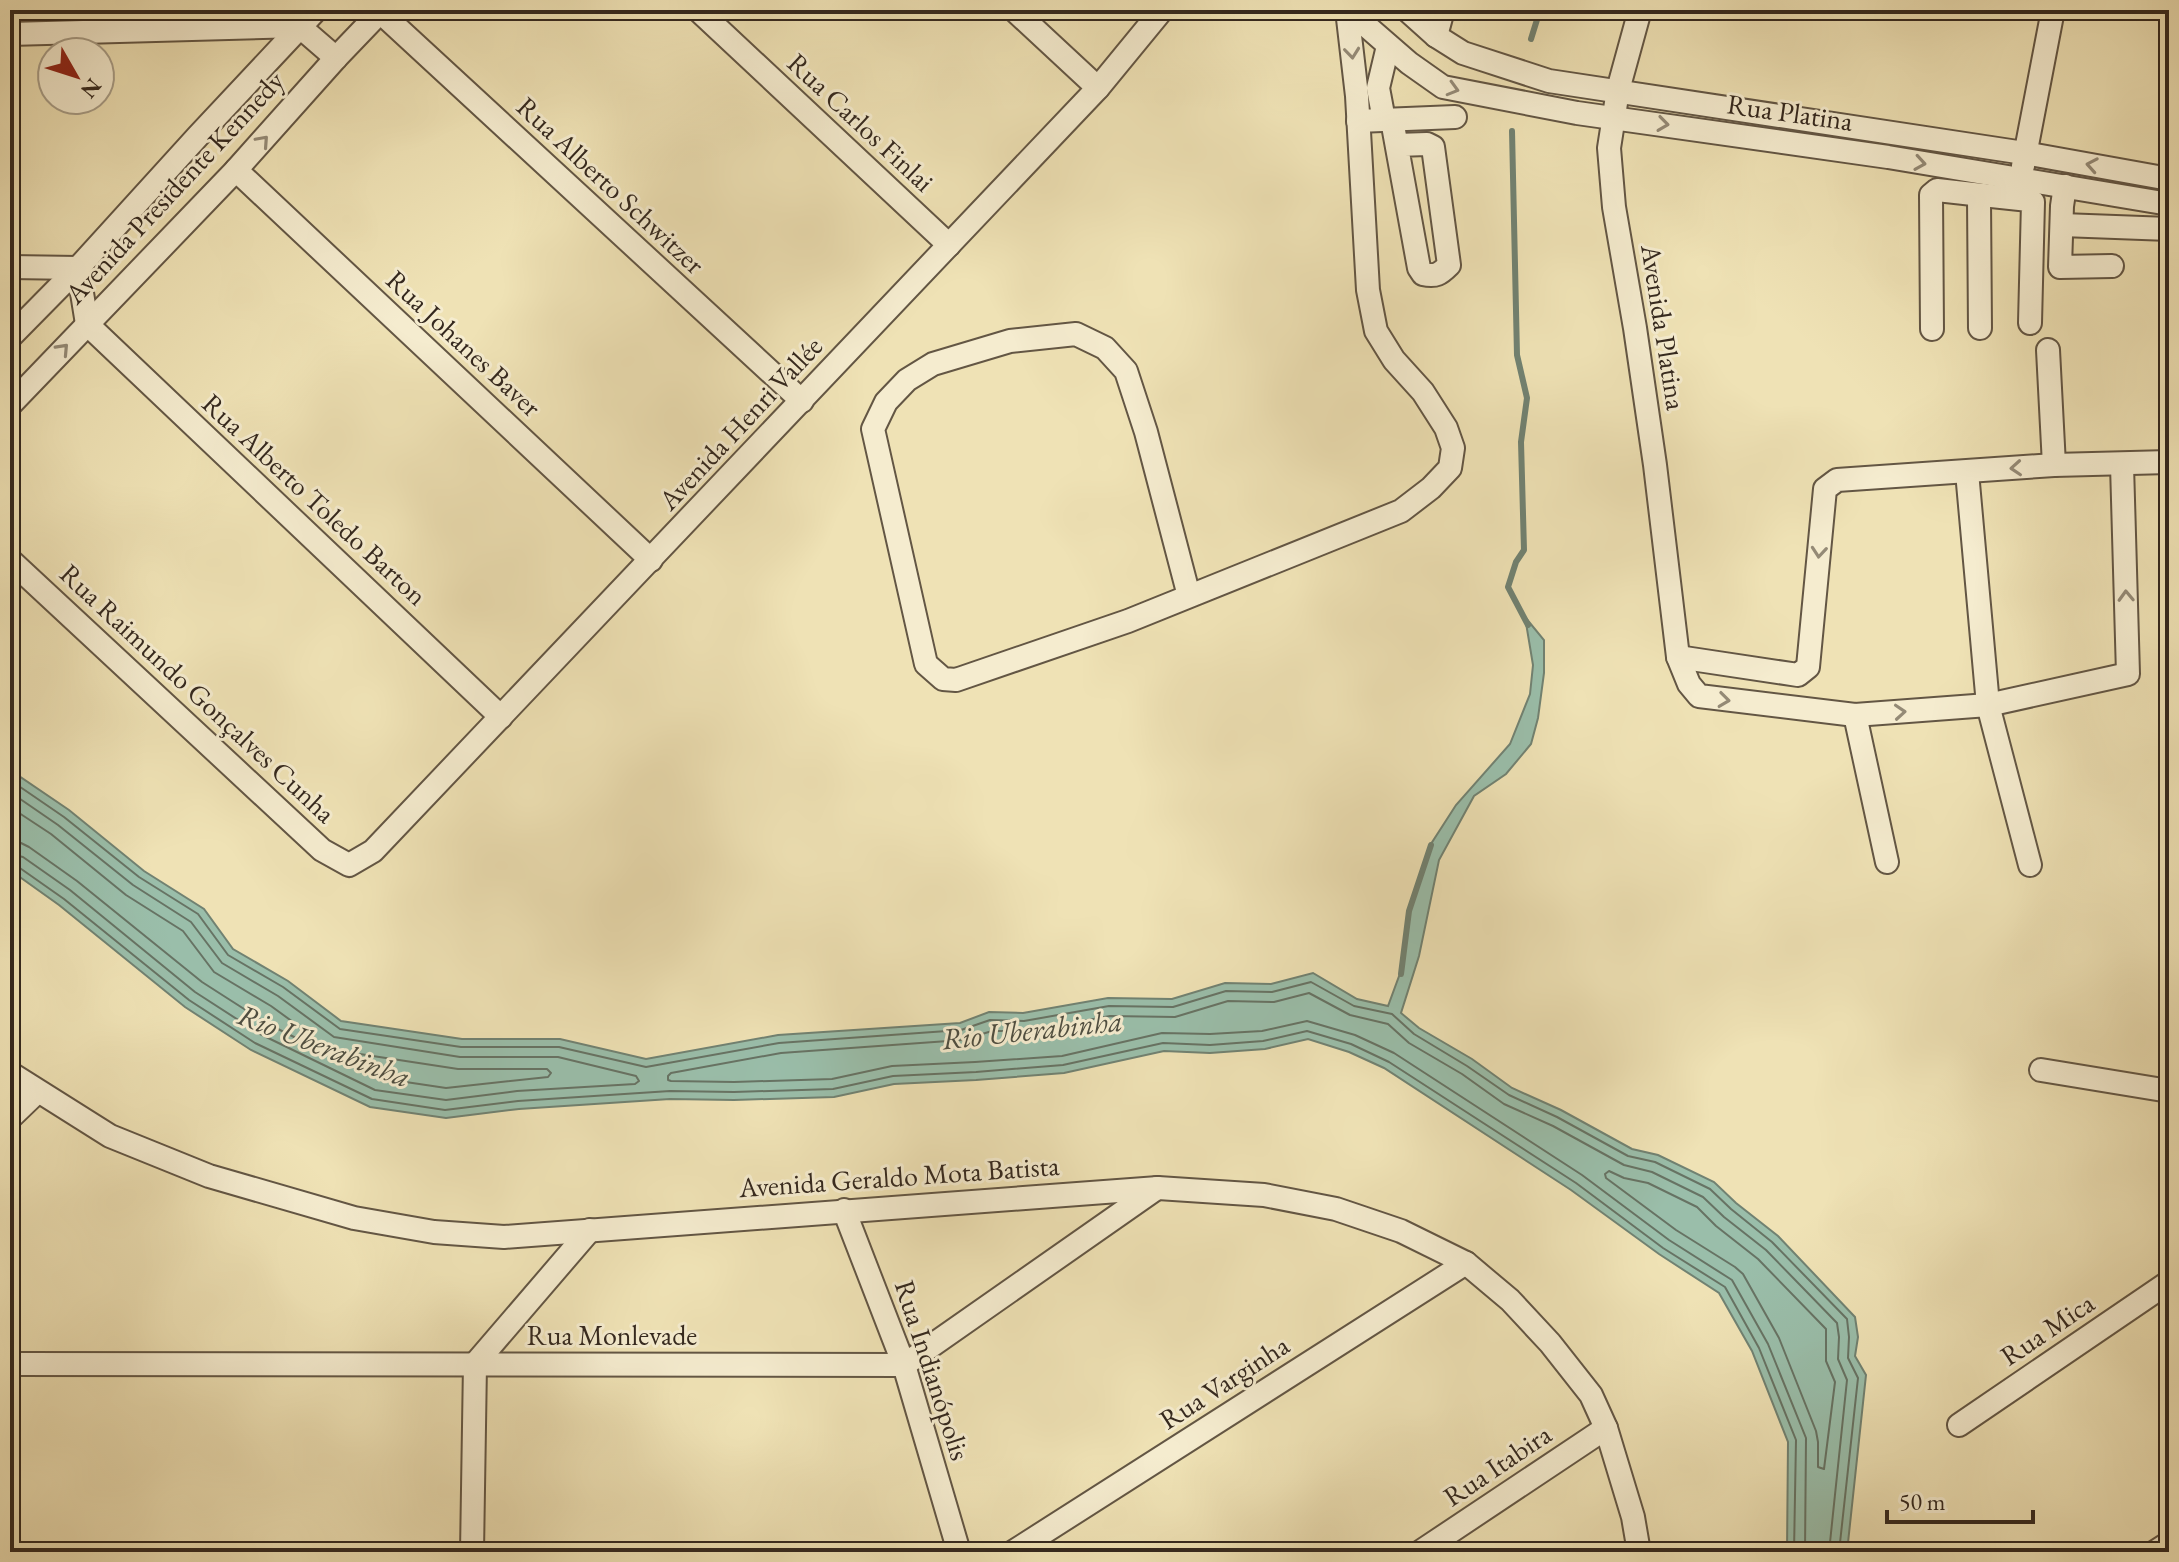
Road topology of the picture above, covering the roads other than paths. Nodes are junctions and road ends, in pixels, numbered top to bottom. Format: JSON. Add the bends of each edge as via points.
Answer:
{"nodes":[{"id":1,"x":316,"y":10,"type":"edge"},
{"id":2,"x":698,"y":10,"type":"edge"},
{"id":3,"x":1014,"y":10,"type":"edge"},
{"id":4,"x":1162,"y":10,"type":"edge"},
{"id":5,"x":1348,"y":10,"type":"edge"},
{"id":6,"x":1407,"y":10,"type":"edge"},
{"id":7,"x":1443,"y":10,"type":"edge"},
{"id":8,"x":1640,"y":10,"type":"edge"},
{"id":9,"x":2053,"y":10,"type":"edge"},
{"id":10,"x":380,"y":11,"type":"edge"},
{"id":11,"x":299,"y":26,"type":"junction"},
{"id":12,"x":10,"y":34,"type":"edge"},
{"id":13,"x":1436,"y":36,"type":"junction"},
{"id":14,"x":1388,"y":46,"type":"junction"},
{"id":15,"x":336,"y":58,"type":"junction"},
{"id":16,"x":1098,"y":88,"type":"junction"},
{"id":17,"x":1618,"y":90,"type":"junction"},
{"id":18,"x":1455,"y":117,"type":"dead end"},
{"id":19,"x":1614,"y":117,"type":"junction"},
{"id":20,"x":1388,"y":120,"type":"junction"},
{"id":21,"x":1358,"y":121,"type":"junction"},
{"id":22,"x":1397,"y":145,"type":"junction"},
{"id":23,"x":2024,"y":153,"type":"junction"},
{"id":24,"x":236,"y":170,"type":"junction"},
{"id":25,"x":2021,"y":179,"type":"junction"},
{"id":26,"x":2169,"y":179,"type":"edge"},
{"id":27,"x":2065,"y":186,"type":"junction"},
{"id":28,"x":1982,"y":195,"type":"junction"},
{"id":29,"x":2169,"y":204,"type":"edge"},
{"id":30,"x":2062,"y":225,"type":"junction"},
{"id":31,"x":2169,"y":229,"type":"edge"},
{"id":32,"x":949,"y":245,"type":"junction"},
{"id":33,"x":2112,"y":266,"type":"dead end"},
{"id":34,"x":10,"y":267,"type":"edge"},
{"id":35,"x":2032,"y":267,"type":"junction"},
{"id":36,"x":2060,"y":267,"type":"junction"},
{"id":37,"x":78,"y":268,"type":"junction"},
{"id":38,"x":2030,"y":323,"type":"dead end"},
{"id":39,"x":87,"y":324,"type":"junction"},
{"id":40,"x":1980,"y":328,"type":"dead end"},
{"id":41,"x":1932,"y":329,"type":"dead end"},
{"id":42,"x":10,"y":337,"type":"edge"},
{"id":43,"x":2048,"y":350,"type":"dead end"},
{"id":44,"x":802,"y":401,"type":"junction"},
{"id":45,"x":10,"y":405,"type":"edge"},
{"id":46,"x":2169,"y":462,"type":"edge"},
{"id":47,"x":2054,"y":465,"type":"junction"},
{"id":48,"x":2122,"y":465,"type":"junction"},
{"id":49,"x":1967,"y":472,"type":"junction"},
{"id":50,"x":10,"y":560,"type":"edge"},
{"id":51,"x":651,"y":560,"type":"junction"},
{"id":52,"x":1189,"y":596,"type":"junction"},
{"id":53,"x":1678,"y":657,"type":"junction"},
{"id":54,"x":1988,"y":705,"type":"junction"},
{"id":55,"x":1855,"y":715,"type":"junction"},
{"id":56,"x":501,"y":717,"type":"junction"},
{"id":57,"x":1887,"y":862,"type":"dead end"},
{"id":58,"x":349,"y":865,"type":"joint"},
{"id":59,"x":2030,"y":865,"type":"dead end"},
{"id":60,"x":2041,"y":1070,"type":"dead end"},
{"id":61,"x":10,"y":1073,"type":"edge"},
{"id":62,"x":2169,"y":1091,"type":"edge"},
{"id":63,"x":37,"y":1092,"type":"junction"},
{"id":64,"x":10,"y":1118,"type":"edge"},
{"id":65,"x":1158,"y":1188,"type":"junction"},
{"id":66,"x":844,"y":1210,"type":"junction"},
{"id":67,"x":590,"y":1230,"type":"junction"},
{"id":68,"x":1466,"y":1263,"type":"junction"},
{"id":69,"x":2169,"y":1282,"type":"edge"},
{"id":70,"x":10,"y":1364,"type":"edge"},
{"id":71,"x":475,"y":1364,"type":"junction"},
{"id":72,"x":904,"y":1365,"type":"junction"},
{"id":73,"x":1959,"y":1425,"type":"dead end"},
{"id":74,"x":1606,"y":1428,"type":"junction"},
{"id":75,"x":2169,"y":1543,"type":"edge"},
{"id":76,"x":472,"y":1552,"type":"edge"},
{"id":77,"x":959,"y":1552,"type":"edge"},
{"id":78,"x":1013,"y":1552,"type":"edge"},
{"id":79,"x":1420,"y":1552,"type":"edge"},
{"id":80,"x":1639,"y":1552,"type":"edge"},
{"id":81,"x":2155,"y":1552,"type":"edge"}],
"edges":[{"from":1,"to":11,"type":"street","name":"Avenida Presidente Kennedy"},
{"from":2,"to":32,"type":"street","name":"Rua Carlos Finlai"},
{"from":3,"to":16,"type":"street"},
{"from":4,"to":16,"type":"street","name":"Avenida Henri Vallée"},
{"from":5,"to":14,"type":"street","name":"Rua Platina"},
{"from":5,"to":21,"type":"street","one_way":true},
{"from":6,"to":13,"type":"street","name":"Rua Platina"},
{"from":7,"to":13,"type":"street"},
{"from":8,"to":17,"type":"street","name":"Avenida Platina"},
{"from":9,"to":23,"type":"street"},
{"from":10,"to":15,"type":"street","name":"Avenida Presidente Kennedy"},
{"from":10,"to":44,"type":"street","name":"Rua Alberto Schwitzer"},
{"from":11,"to":12,"type":"street"},
{"from":11,"to":15,"type":"street"},
{"from":11,"to":37,"type":"street","name":"Avenida Presidente Kennedy"},
{"from":13,"to":17,"type":"street","name":"Rua Platina","via":[[1463,53],[1549,81]]},
{"from":14,"to":19,"type":"street","name":"Rua Platina","one_way":true,"via":[[1443,87]]},
{"from":14,"to":20,"type":"street","via":[[1378,88]]},
{"from":24,"to":15,"type":"street","name":"Avenida Presidente Kennedy","one_way":true},
{"from":16,"to":32,"type":"street","name":"Avenida Henri Vallée"},
{"from":17,"to":19,"type":"street","name":"Avenida Platina"},
{"from":17,"to":23,"type":"street","name":"Rua Platina"},
{"from":18,"to":20,"type":"street"},
{"from":19,"to":25,"type":"street","name":"Rua Platina","one_way":true},
{"from":19,"to":53,"type":"street","name":"Avenida Platina","via":[[1609,148],[1614,207],[1655,465]]},
{"from":20,"to":21,"type":"street"},
{"from":20,"to":22,"type":"street"},
{"from":21,"to":52,"type":"street","via":[[1368,290],[1376,331],[1446,428],[1453,448],[1450,468],[1401,511]]},
{"from":22,"to":22,"type":"street","via":[[1433,147],[1449,265],[1440,274],[1423,274],[1419,268]]},
{"from":23,"to":25,"type":"street"},
{"from":26,"to":23,"type":"street","name":"Rua Platina","one_way":true},
{"from":24,"to":39,"type":"street","name":"Avenida Presidente Kennedy"},
{"from":24,"to":51,"type":"street","name":"Rua Johanes Baver"},
{"from":25,"to":27,"type":"street","name":"Rua Platina"},
{"from":27,"to":29,"type":"street","name":"Rua Platina"},
{"from":27,"to":30,"type":"street"},
{"from":28,"to":35,"type":"street","via":[[2033,202]]},
{"from":28,"to":40,"type":"street"},
{"from":28,"to":41,"type":"street","via":[[1937,190],[1931,195]]},
{"from":30,"to":31,"type":"street"},
{"from":30,"to":36,"type":"street"},
{"from":32,"to":44,"type":"street","name":"Avenida Henri Vallée"},
{"from":33,"to":36,"type":"street"},
{"from":34,"to":37,"type":"street"},
{"from":35,"to":36,"type":"street"},
{"from":35,"to":38,"type":"street"},
{"from":37,"to":39,"type":"street"},
{"from":37,"to":42,"type":"street","name":"Avenida Presidente Kennedy"},
{"from":45,"to":39,"type":"street","name":"Avenida Presidente Kennedy","one_way":true},
{"from":39,"to":56,"type":"street","name":"Rua Alberto Toledo Barton"},
{"from":43,"to":47,"type":"street"},
{"from":44,"to":51,"type":"street","name":"Avenida Henri Vallée"},
{"from":46,"to":48,"type":"street"},
{"from":47,"to":48,"type":"street"},
{"from":47,"to":49,"type":"street","one_way":true},
{"from":54,"to":48,"type":"street","one_way":true,"via":[[2128,674]]},
{"from":49,"to":53,"type":"street","one_way":true,"via":[[1837,480],[1825,489],[1808,667],[1798,675]]},
{"from":49,"to":54,"type":"street"},
{"from":50,"to":58,"type":"street","name":"Rua Raimundo Gonçalves Cunha","via":[[322,850]]},
{"from":51,"to":56,"type":"street","name":"Avenida Henri Vallée"},
{"from":52,"to":52,"type":"street","via":[[1126,371],[1105,348],[1076,334],[1010,341],[933,364],[886,402],[873,429],[920,643],[926,664],[943,679],[956,680]]},
{"from":53,"to":55,"type":"street","one_way":true,"via":[[1699,696]]},
{"from":55,"to":54,"type":"street","one_way":true},
{"from":54,"to":59,"type":"street"},
{"from":55,"to":57,"type":"street"},
{"from":56,"to":58,"type":"street","name":"Avenida Henri Vallée","via":[[373,851]]},
{"from":60,"to":62,"type":"street"},
{"from":61,"to":63,"type":"street","name":"Avenida Geraldo Mota Batista"},
{"from":63,"to":64,"type":"street"},
{"from":63,"to":67,"type":"street","name":"Avenida Geraldo Mota Batista","via":[[110,1136],[194,1170],[354,1218],[504,1237]]},
{"from":65,"to":66,"type":"street","name":"Avenida Geraldo Mota Batista"},
{"from":65,"to":68,"type":"street","name":"Avenida Geraldo Mota Batista","via":[[1264,1195],[1336,1209],[1401,1231]]},
{"from":65,"to":72,"type":"street"},
{"from":66,"to":67,"type":"street","name":"Avenida Geraldo Mota Batista"},
{"from":66,"to":72,"type":"street","name":"Rua Indianópolis"},
{"from":67,"to":71,"type":"street"},
{"from":68,"to":74,"type":"street","name":"Avenida Geraldo Mota Batista","via":[[1550,1343],[1591,1395]]},
{"from":68,"to":78,"type":"street","name":"Rua Varginha"},
{"from":69,"to":73,"type":"street","name":"Rua Mica"},
{"from":70,"to":71,"type":"street","name":"Rua Monlevade"},
{"from":71,"to":72,"type":"street","name":"Rua Monlevade"},
{"from":71,"to":76,"type":"street"},
{"from":72,"to":77,"type":"street","name":"Rua Indianópolis"},
{"from":74,"to":79,"type":"street","name":"Rua Itabira"},
{"from":74,"to":80,"type":"street","name":"Avenida Geraldo Mota Batista"},
{"from":75,"to":81,"type":"street"}]}
